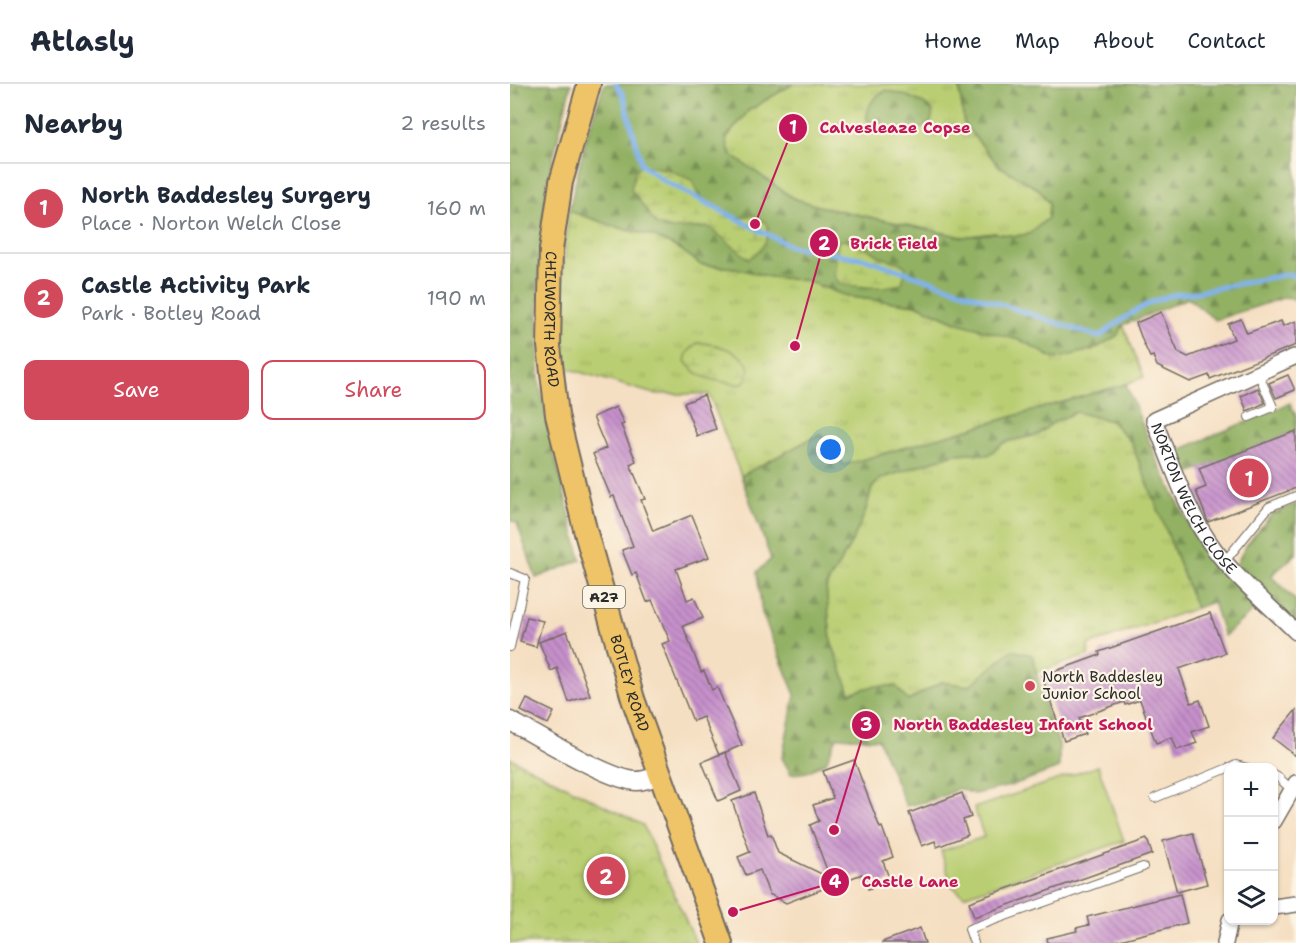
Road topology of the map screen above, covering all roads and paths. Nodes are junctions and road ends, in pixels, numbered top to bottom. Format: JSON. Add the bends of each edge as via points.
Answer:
{"nodes":[{"id":1,"x":589,"y":84,"type":"edge"},
{"id":2,"x":1294,"y":357,"type":"dead end"},
{"id":3,"x":1258,"y":373,"type":"junction"},
{"id":4,"x":557,"y":415,"type":"joint"},
{"id":5,"x":1249,"y":417,"type":"dead end"},
{"id":6,"x":1296,"y":496,"type":"edge"},
{"id":7,"x":1225,"y":561,"type":"junction"},
{"id":8,"x":510,"y":573,"type":"edge"},
{"id":9,"x":1296,"y":632,"type":"edge"},
{"id":10,"x":510,"y":647,"type":"edge"},
{"id":11,"x":510,"y":721,"type":"edge"},
{"id":12,"x":1224,"y":770,"type":"edge"},
{"id":13,"x":660,"y":775,"type":"junction"},
{"id":14,"x":1278,"y":777,"type":"edge"},
{"id":15,"x":1294,"y":786,"type":"edge"},
{"id":16,"x":1155,"y":798,"type":"dead end"},
{"id":17,"x":1276,"y":817,"type":"edge"},
{"id":18,"x":1143,"y":867,"type":"dead end"},
{"id":19,"x":1296,"y":904,"type":"edge"},
{"id":20,"x":1278,"y":906,"type":"edge"},
{"id":21,"x":1229,"y":925,"type":"edge"},
{"id":22,"x":721,"y":943,"type":"edge"},
{"id":23,"x":974,"y":943,"type":"edge"},
{"id":24,"x":1225,"y":943,"type":"edge"}],
"edges":[{"from":1,"to":4,"type":"main road","name":"CHILWORTH ROAD","number":"A27","via":[[561,182],[551,250],[549,346]]},
{"from":2,"to":3,"type":"street","name":"NORTON WELCH CLOSE"},
{"from":3,"to":5,"type":"lane","via":[[1273,406]]},
{"from":3,"to":7,"type":"street","name":"NORTON WELCH CLOSE","via":[[1154,420],[1197,523]]},
{"from":4,"to":13,"type":"main road","name":"BOTLEY ROAD","number":"A27","via":[[625,672]]},
{"from":6,"to":7,"type":"lane","via":[[1269,507]]},
{"from":7,"to":9,"type":"street","name":"NORTON WELCH CLOSE"},
{"from":8,"to":10,"type":"lane","via":[[525,579]]},
{"from":11,"to":13,"type":"street","via":[[624,779],[639,782]]},
{"from":12,"to":16,"type":"lane"},
{"from":13,"to":22,"type":"main road","name":"BOTLEY ROAD","number":"A27"},
{"from":14,"to":15,"type":"lane"},
{"from":15,"to":17,"type":"street"},
{"from":18,"to":23,"type":"lane","via":[[969,930]]},
{"from":19,"to":20,"type":"street"},
{"from":21,"to":24,"type":"street"}]}
